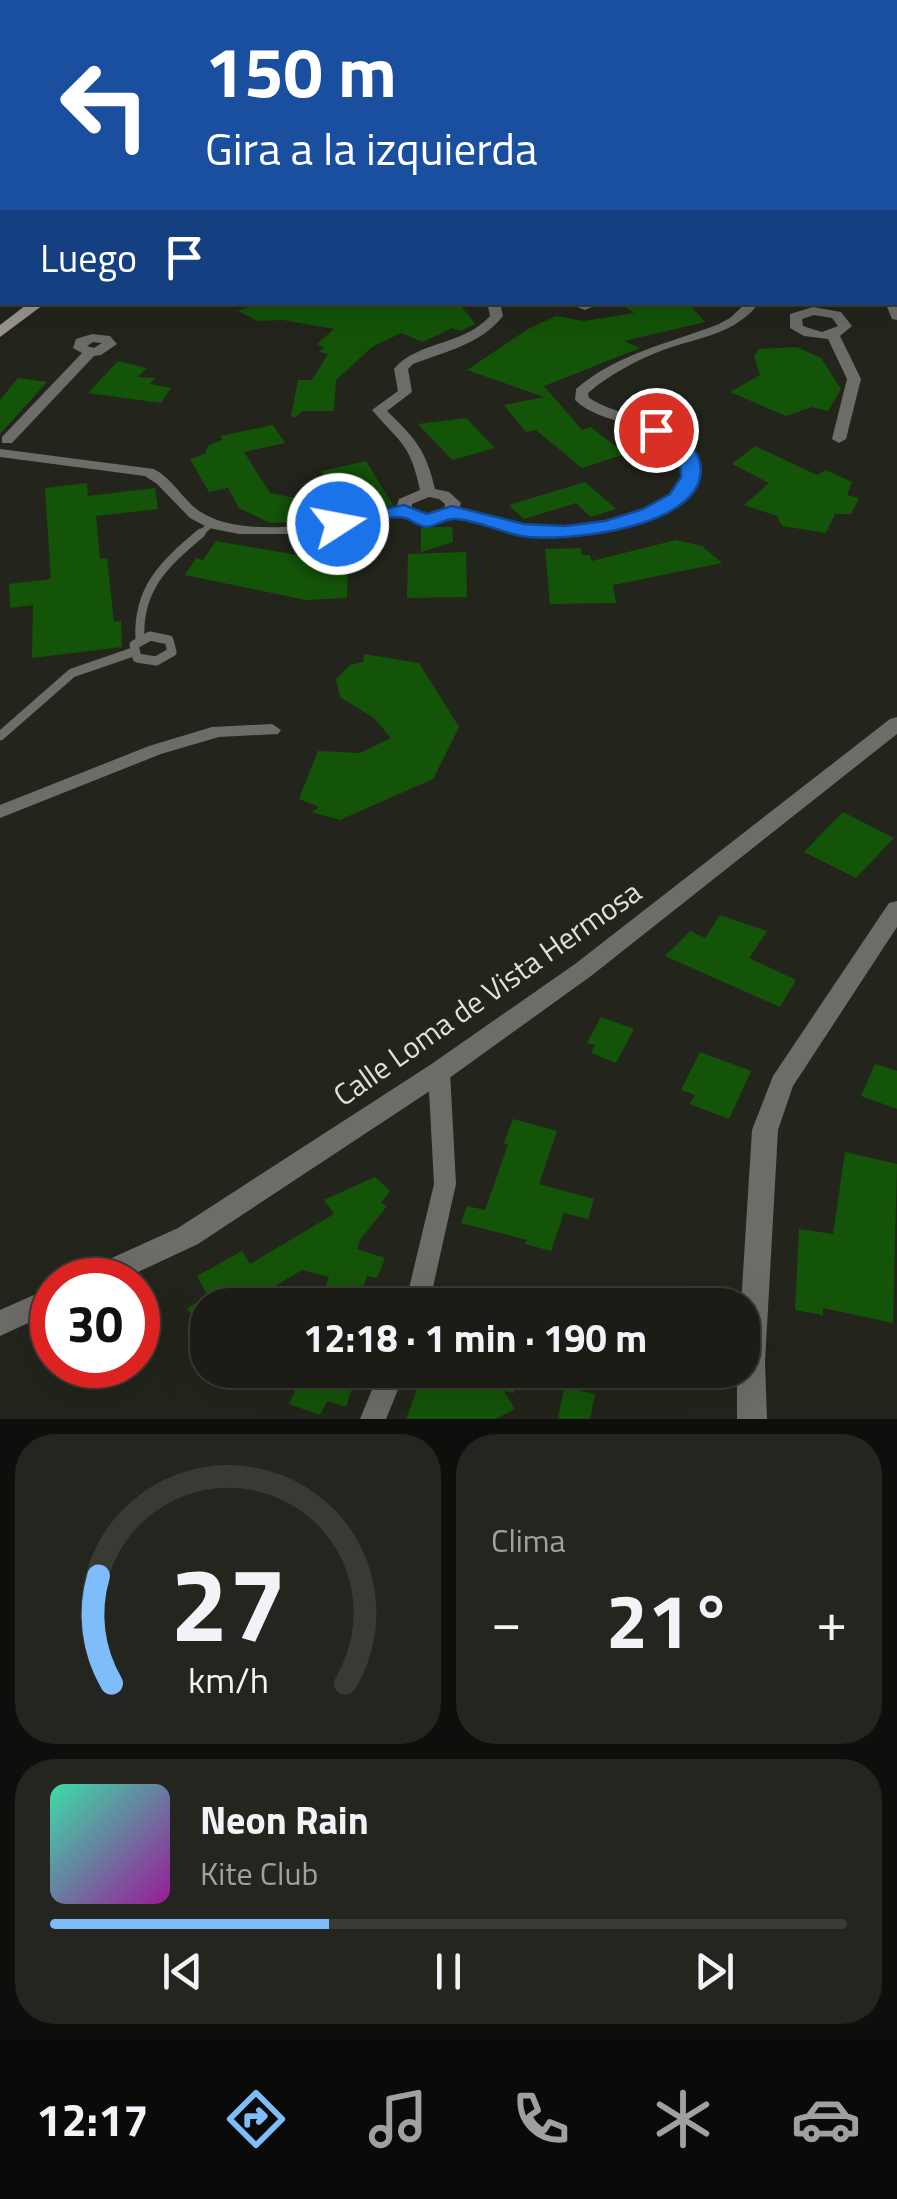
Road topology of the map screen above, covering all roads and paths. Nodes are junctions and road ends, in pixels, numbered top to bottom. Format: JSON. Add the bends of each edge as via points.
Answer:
{"nodes":[{"id":1,"x":36,"y":305,"type":"edge"},
{"id":2,"x":494,"y":305,"type":"edge"},
{"id":3,"x":752,"y":305,"type":"edge"},
{"id":4,"x":832,"y":308,"type":"edge"},
{"id":5,"x":0,"y":332,"type":"edge"},
{"id":6,"x":833,"y":335,"type":"junction"},
{"id":7,"x":90,"y":352,"type":"dead end"},
{"id":8,"x":839,"y":440,"type":"dead end"},
{"id":9,"x":2,"y":446,"type":"edge"},
{"id":10,"x":428,"y":492,"type":"junction"},
{"id":11,"x":404,"y":511,"type":"junction"},
{"id":12,"x":452,"y":512,"type":"junction"},
{"id":13,"x":212,"y":524,"type":"junction"},
{"id":14,"x":140,"y":640,"type":"junction"},
{"id":15,"x":132,"y":652,"type":"junction"},
{"id":16,"x":897,"y":724,"type":"edge"},
{"id":17,"x":272,"y":730,"type":"dead end"},
{"id":18,"x":0,"y":736,"type":"edge"},
{"id":19,"x":0,"y":812,"type":"edge"},
{"id":20,"x":897,"y":909,"type":"edge"},
{"id":21,"x":439,"y":1072,"type":"junction"},
{"id":22,"x":140,"y":1258,"type":"edge"},
{"id":23,"x":421,"y":1288,"type":"edge"},
{"id":24,"x":30,"y":1309,"type":"edge"},
{"id":25,"x":0,"y":1323,"type":"edge"},
{"id":26,"x":386,"y":1388,"type":"edge"},
{"id":27,"x":373,"y":1419,"type":"edge"},
{"id":28,"x":752,"y":1419,"type":"edge"}],
"edges":[{"from":1,"to":5,"type":"main road"},
{"from":2,"to":10,"type":"street","via":[[497,316],[488,328],[408,361],[401,369],[405,392],[379,410],[413,445]]},
{"from":3,"to":12,"type":"street","via":[[745,317],[656,348],[581,392],[592,408],[679,444],[690,460],[690,477],[678,498],[607,527],[565,532],[524,530]]},
{"from":4,"to":6,"type":"street","via":[[845,326]]},
{"from":4,"to":6,"type":"street","via":[[800,314],[794,324],[809,334]]},
{"from":6,"to":8,"type":"street","via":[[854,378]]},
{"from":7,"to":9,"type":"street"},
{"from":9,"to":13,"type":"street","via":[[10,457],[150,472]]},
{"from":10,"to":11,"type":"street","via":[[404,502]]},
{"from":10,"to":12,"type":"street","via":[[444,495]]},
{"from":11,"to":12,"type":"street","via":[[426,521]]},
{"from":11,"to":13,"type":"street","via":[[307,530]]},
{"from":13,"to":14,"type":"lane","via":[[150,580],[136,616]]},
{"from":14,"to":15,"type":"lane"},
{"from":14,"to":15,"type":"lane","via":[[160,636],[172,652],[145,661]]},
{"from":15,"to":18,"type":"lane","via":[[72,673]]},
{"from":16,"to":21,"type":"street","name":"Calle Loma de Vista Hermosa","via":[[583,970]]},
{"from":17,"to":19,"type":"street","via":[[218,731]]},
{"from":20,"to":28,"type":"street","via":[[782,1083],[765,1130]]},
{"from":21,"to":22,"type":"street","name":"Calle Loma de Vista Hermosa","via":[[188,1236]]},
{"from":21,"to":23,"type":"street","via":[[444,1184]]},
{"from":24,"to":25,"type":"street"},
{"from":26,"to":27,"type":"street"}]}
